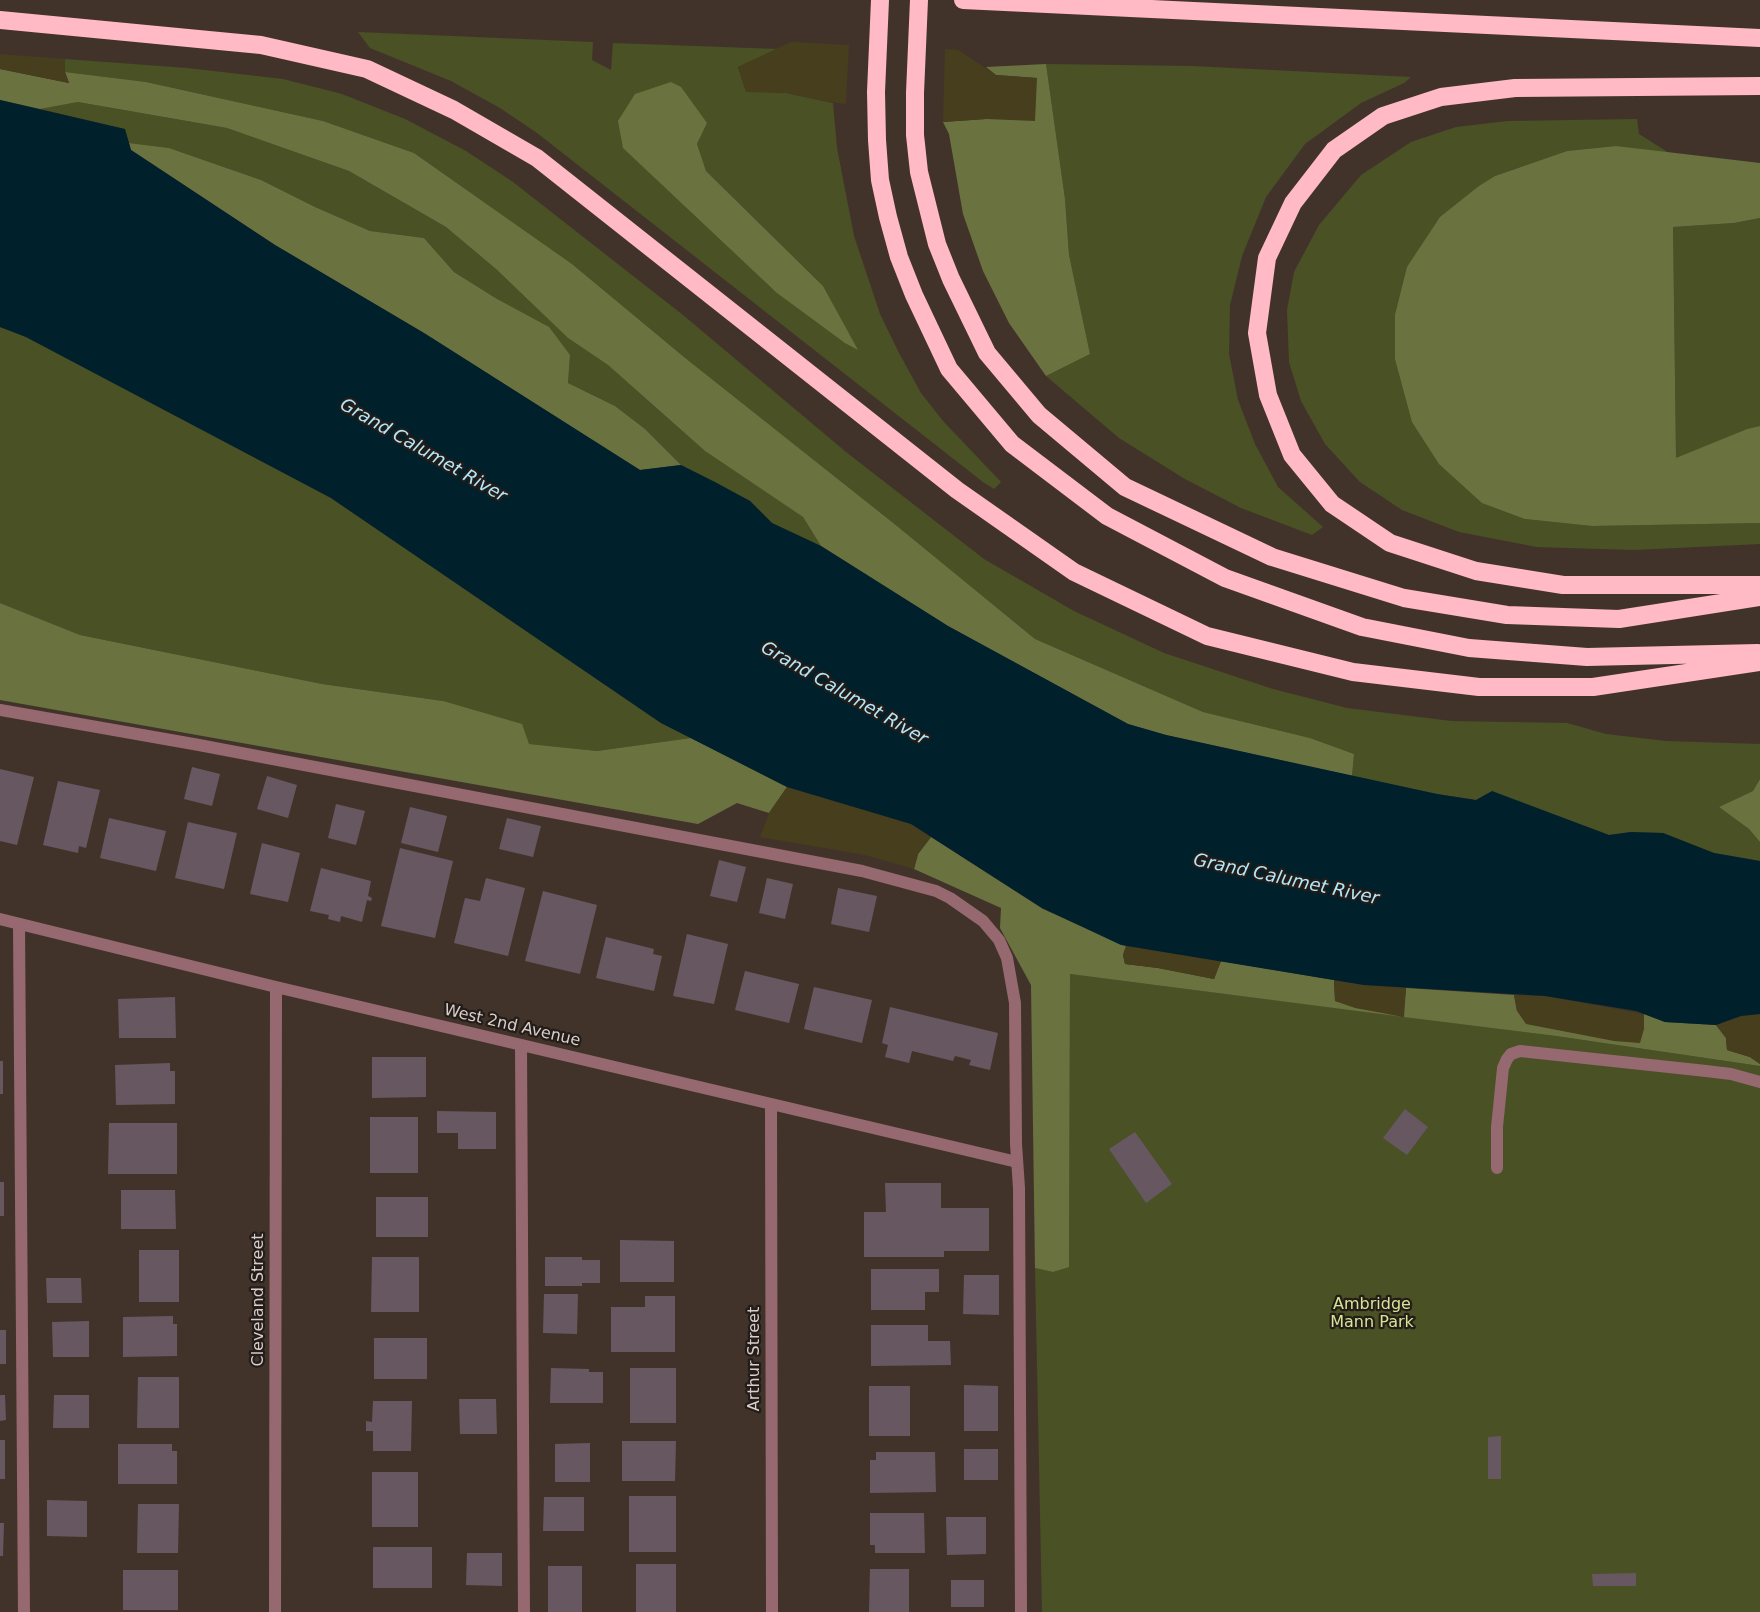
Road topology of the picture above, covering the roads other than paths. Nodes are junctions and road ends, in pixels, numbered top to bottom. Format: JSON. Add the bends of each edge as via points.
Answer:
{"nodes":[{"id":1,"x":880,"y":0,"type":"edge"},
{"id":2,"x":919,"y":0,"type":"edge"},
{"id":3,"x":963,"y":0,"type":"edge"},
{"id":4,"x":0,"y":20,"type":"edge"},
{"id":5,"x":1760,"y":38,"type":"edge"},
{"id":6,"x":1760,"y":86,"type":"edge"},
{"id":7,"x":1760,"y":585,"type":"edge"},
{"id":8,"x":1760,"y":597,"type":"edge"},
{"id":9,"x":1760,"y":653,"type":"edge"},
{"id":10,"x":1760,"y":662,"type":"edge"},
{"id":11,"x":0,"y":710,"type":"edge"},
{"id":12,"x":0,"y":919,"type":"edge"},
{"id":13,"x":19,"y":924,"type":"junction"},
{"id":14,"x":276,"y":987,"type":"junction"},
{"id":15,"x":520,"y":1045,"type":"junction"},
{"id":16,"x":1760,"y":1082,"type":"edge"},
{"id":17,"x":771,"y":1105,"type":"junction"},
{"id":18,"x":1017,"y":1162,"type":"junction"},
{"id":19,"x":1497,"y":1168,"type":"dead end"},
{"id":20,"x":24,"y":1612,"type":"edge"},
{"id":21,"x":275,"y":1612,"type":"edge"},
{"id":22,"x":524,"y":1612,"type":"edge"},
{"id":23,"x":772,"y":1612,"type":"edge"},
{"id":24,"x":1021,"y":1612,"type":"edge"}],
"edges":[{"from":1,"to":9,"type":"highway","via":[[876,92],[879,170],[899,257],[914,295],[949,369],[1012,444],[1107,516],[1225,578],[1362,627],[1469,648],[1587,657]]},
{"from":2,"to":8,"type":"highway","via":[[915,93],[919,172],[937,244],[951,279],[987,353],[1039,415],[1125,487],[1272,557],[1404,598],[1507,615],[1619,619]]},
{"from":3,"to":5,"type":"highway"},
{"from":4,"to":10,"type":"highway","via":[[261,45],[367,69],[454,110],[537,158],[957,490],[1074,572],[1207,636],[1353,672],[1479,687],[1593,687]]},
{"from":6,"to":7,"type":"highway","via":[[1515,88],[1441,97],[1383,116],[1334,150],[1293,203],[1267,258],[1257,333],[1268,395],[1292,455],[1332,504],[1390,543],[1476,571],[1563,585]]},
{"from":11,"to":18,"type":"street","via":[[862,871],[950,897],[983,921],[999,940],[1007,958],[1015,1003]]},
{"from":12,"to":13,"type":"street","name":"West 2nd Avenue"},
{"from":13,"to":14,"type":"street","name":"West 2nd Avenue"},
{"from":13,"to":20,"type":"street"},
{"from":14,"to":15,"type":"street","name":"West 2nd Avenue"},
{"from":14,"to":21,"type":"street","name":"Cleveland Street"},
{"from":15,"to":17,"type":"street","name":"West 2nd Avenue"},
{"from":15,"to":22,"type":"street"},
{"from":16,"to":19,"type":"street","via":[[1723,1073],[1520,1051],[1507,1059],[1502,1076]]},
{"from":17,"to":18,"type":"street","name":"West 2nd Avenue"},
{"from":17,"to":23,"type":"street","name":"Arthur Street"},
{"from":18,"to":24,"type":"street"}]}
